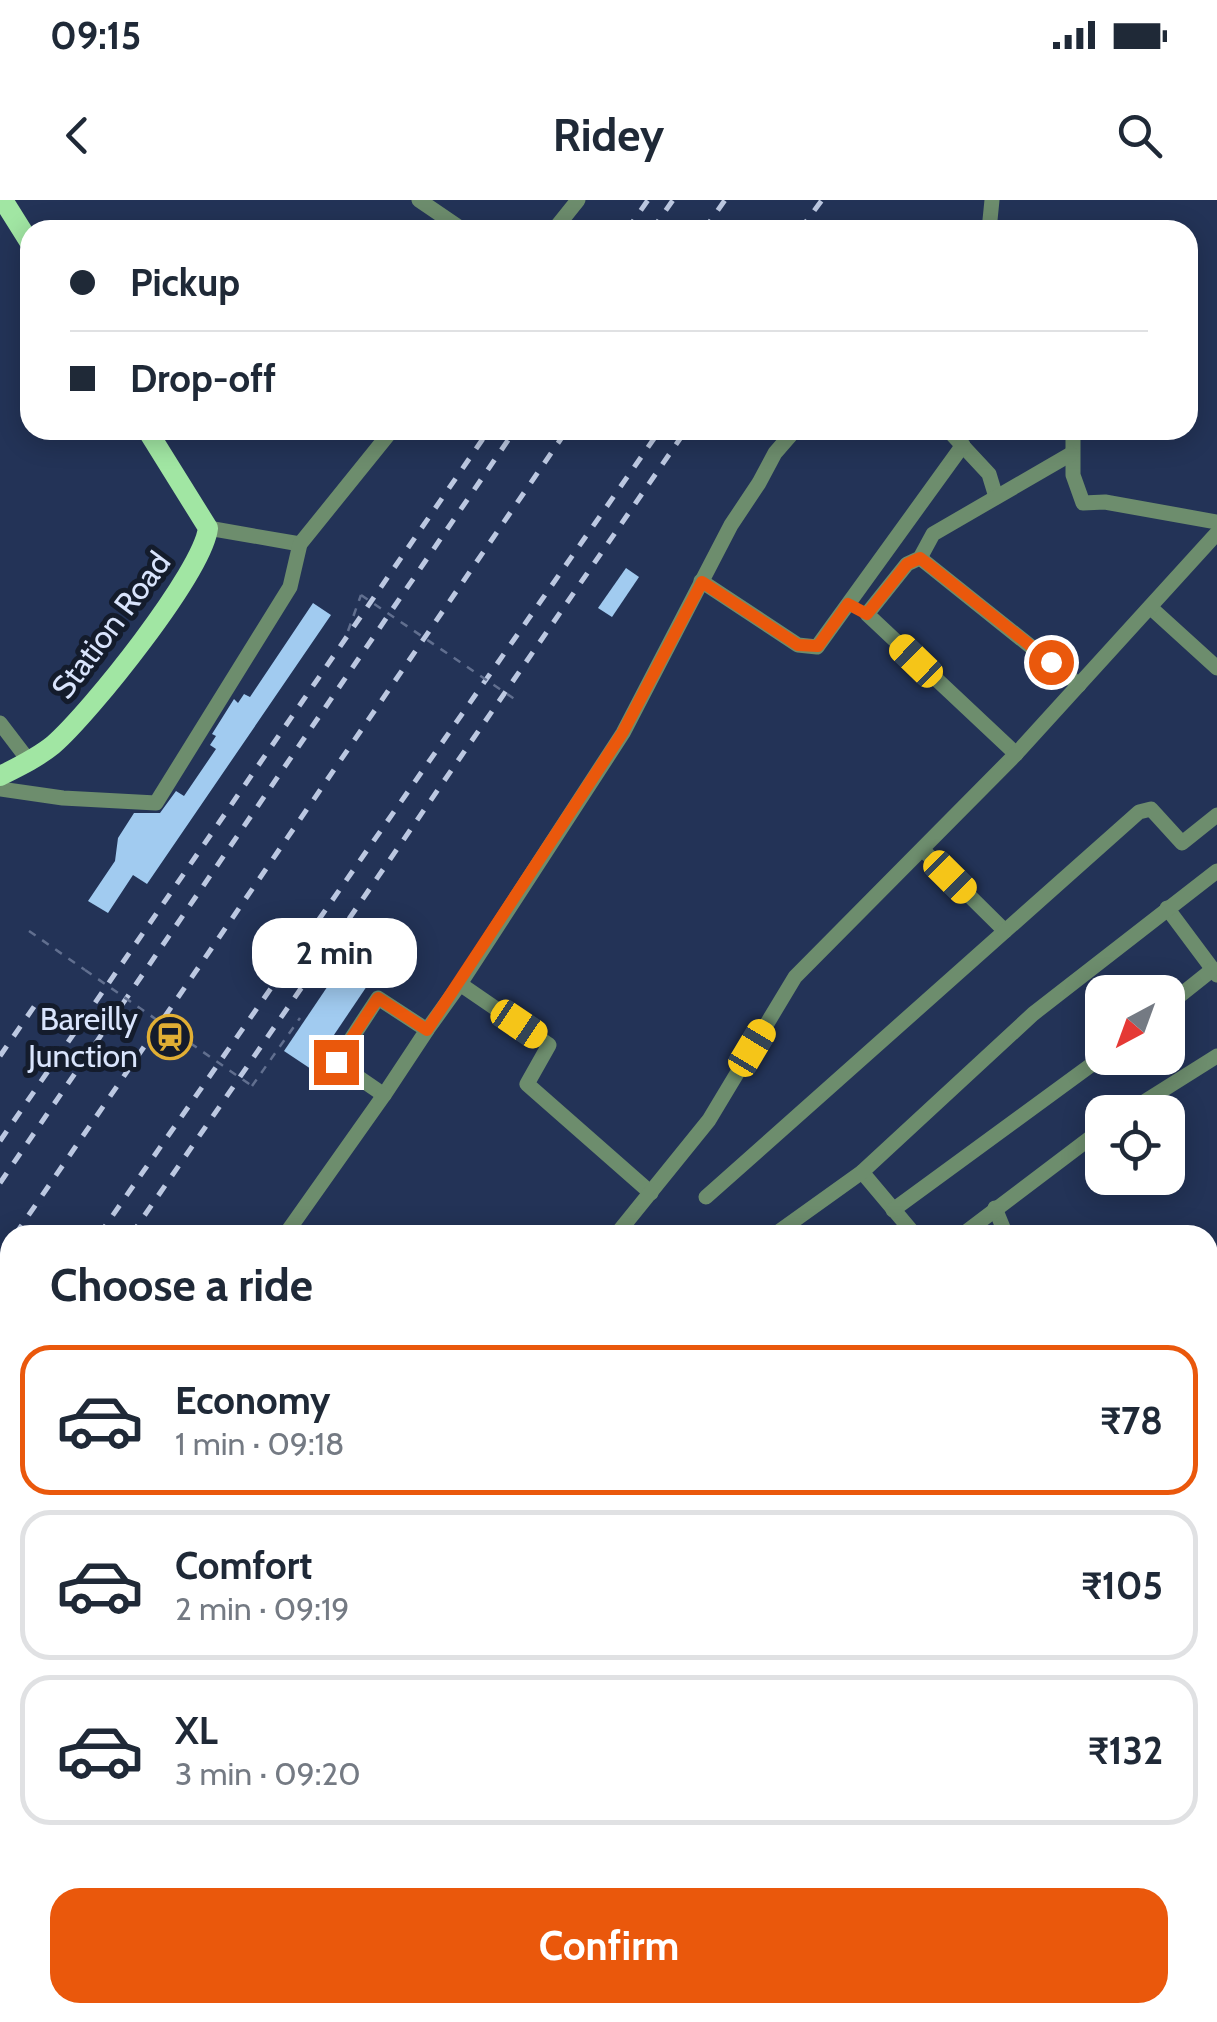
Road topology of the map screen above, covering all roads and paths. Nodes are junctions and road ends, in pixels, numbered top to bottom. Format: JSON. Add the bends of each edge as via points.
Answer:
{"nodes":[{"id":1,"x":4,"y":200,"type":"edge"},
{"id":2,"x":419,"y":200,"type":"edge"},
{"id":3,"x":578,"y":200,"type":"edge"},
{"id":4,"x":448,"y":220,"type":"edge"},
{"id":5,"x":562,"y":220,"type":"edge"},
{"id":6,"x":20,"y":226,"type":"edge"},
{"id":7,"x":152,"y":440,"type":"edge"},
{"id":8,"x":384,"y":440,"type":"edge"},
{"id":9,"x":786,"y":440,"type":"edge"},
{"id":10,"x":957,"y":440,"type":"edge"},
{"id":11,"x":1072,"y":440,"type":"edge"},
{"id":12,"x":963,"y":446,"type":"junction"},
{"id":13,"x":1071,"y":454,"type":"junction"},
{"id":14,"x":996,"y":497,"type":"junction"},
{"id":15,"x":1217,"y":522,"type":"edge"},
{"id":16,"x":208,"y":528,"type":"junction"},
{"id":17,"x":1217,"y":533,"type":"edge"},
{"id":18,"x":300,"y":544,"type":"junction"},
{"id":19,"x":920,"y":558,"type":"junction"},
{"id":20,"x":702,"y":582,"type":"junction"},
{"id":21,"x":848,"y":604,"type":"junction"},
{"id":22,"x":1150,"y":607,"type":"junction"},
{"id":23,"x":867,"y":614,"type":"junction"},
{"id":24,"x":348,"y":631,"type":"dead end"},
{"id":25,"x":1217,"y":668,"type":"edge"},
{"id":26,"x":1079,"y":685,"type":"junction"},
{"id":27,"x":516,"y":700,"type":"dead end"},
{"id":28,"x":0,"y":723,"type":"edge"},
{"id":29,"x":1016,"y":754,"type":"junction"},
{"id":30,"x":29,"y":761,"type":"junction"},
{"id":31,"x":0,"y":776,"type":"edge"},
{"id":32,"x":0,"y":789,"type":"edge"},
{"id":33,"x":1217,"y":815,"type":"edge"},
{"id":34,"x":923,"y":850,"type":"junction"},
{"id":35,"x":1217,"y":872,"type":"edge"},
{"id":36,"x":1167,"y":908,"type":"junction"},
{"id":37,"x":29,"y":931,"type":"dead end"},
{"id":38,"x":1005,"y":931,"type":"junction"},
{"id":39,"x":1215,"y":972,"type":"edge"},
{"id":40,"x":460,"y":984,"type":"junction"},
{"id":41,"x":1185,"y":993,"type":"edge"},
{"id":42,"x":300,"y":1018,"type":"dead end"},
{"id":43,"x":427,"y":1030,"type":"junction"},
{"id":44,"x":1217,"y":1056,"type":"edge"},
{"id":45,"x":1085,"y":1069,"type":"edge"},
{"id":46,"x":384,"y":1094,"type":"junction"},
{"id":47,"x":1155,"y":1095,"type":"edge"},
{"id":48,"x":1085,"y":1142,"type":"edge"},
{"id":49,"x":862,"y":1172,"type":"junction"},
{"id":50,"x":651,"y":1192,"type":"junction"},
{"id":51,"x":706,"y":1198,"type":"dead end"},
{"id":52,"x":995,"y":1208,"type":"junction"},
{"id":53,"x":893,"y":1210,"type":"junction"},
{"id":54,"x":292,"y":1225,"type":"edge"},
{"id":55,"x":624,"y":1225,"type":"edge"},
{"id":56,"x":788,"y":1225,"type":"edge"},
{"id":57,"x":906,"y":1225,"type":"edge"},
{"id":58,"x":974,"y":1225,"type":"edge"},
{"id":59,"x":1002,"y":1225,"type":"edge"}],
"edges":[{"from":1,"to":6,"type":"main road"},
{"from":2,"to":4,"type":"street"},
{"from":3,"to":5,"type":"street"},
{"from":7,"to":16,"type":"main road"},
{"from":8,"to":18,"type":"street"},
{"from":9,"to":20,"type":"street"},
{"from":10,"to":12,"type":"street"},
{"from":11,"to":13,"type":"street"},
{"from":12,"to":14,"type":"street","via":[[990,474]]},
{"from":12,"to":21,"type":"street"},
{"from":13,"to":14,"type":"street"},
{"from":13,"to":15,"type":"street","via":[[1083,504]]},
{"from":14,"to":19,"type":"street","via":[[934,534]]},
{"from":16,"to":18,"type":"street"},
{"from":16,"to":30,"type":"main road","name":"Station Road","via":[[196,563],[130,655],[78,720]]},
{"from":17,"to":22,"type":"street"},
{"from":18,"to":32,"type":"street","via":[[290,587],[156,803]]},
{"from":19,"to":23,"type":"street","via":[[907,564]]},
{"from":19,"to":26,"type":"street"},
{"from":20,"to":21,"type":"street","via":[[798,645],[818,646]]},
{"from":20,"to":40,"type":"street","via":[[623,732]]},
{"from":21,"to":23,"type":"street"},
{"from":22,"to":25,"type":"street"},
{"from":22,"to":26,"type":"street"},
{"from":23,"to":29,"type":"street"},
{"from":24,"to":27,"type":"path","bridge":true,"via":[[362,595]]},
{"from":26,"to":29,"type":"street"},
{"from":28,"to":30,"type":"street"},
{"from":29,"to":34,"type":"street"},
{"from":30,"to":31,"type":"main road","name":"Station Road"},
{"from":33,"to":38,"type":"street","via":[[1182,843],[1143,809]]},
{"from":34,"to":38,"type":"street"},
{"from":34,"to":50,"type":"street","via":[[795,977],[709,1120]]},
{"from":35,"to":36,"type":"street"},
{"from":36,"to":39,"type":"street"},
{"from":36,"to":49,"type":"street","via":[[1033,1014]]},
{"from":37,"to":42,"type":"path","bridge":true,"via":[[252,1086]]},
{"from":38,"to":51,"type":"street"},
{"from":39,"to":41,"type":"street"},
{"from":40,"to":43,"type":"street"},
{"from":40,"to":50,"type":"street","via":[[549,1045],[528,1084]]},
{"from":43,"to":46,"type":"street"},
{"from":43,"to":46,"type":"street","via":[[378,998],[336,1062]]},
{"from":44,"to":47,"type":"street"},
{"from":45,"to":53,"type":"street"},
{"from":46,"to":54,"type":"street"},
{"from":48,"to":52,"type":"street"},
{"from":49,"to":53,"type":"street"},
{"from":49,"to":56,"type":"street"},
{"from":50,"to":55,"type":"street"},
{"from":52,"to":58,"type":"street"},
{"from":52,"to":59,"type":"street"},
{"from":53,"to":57,"type":"street"}]}
